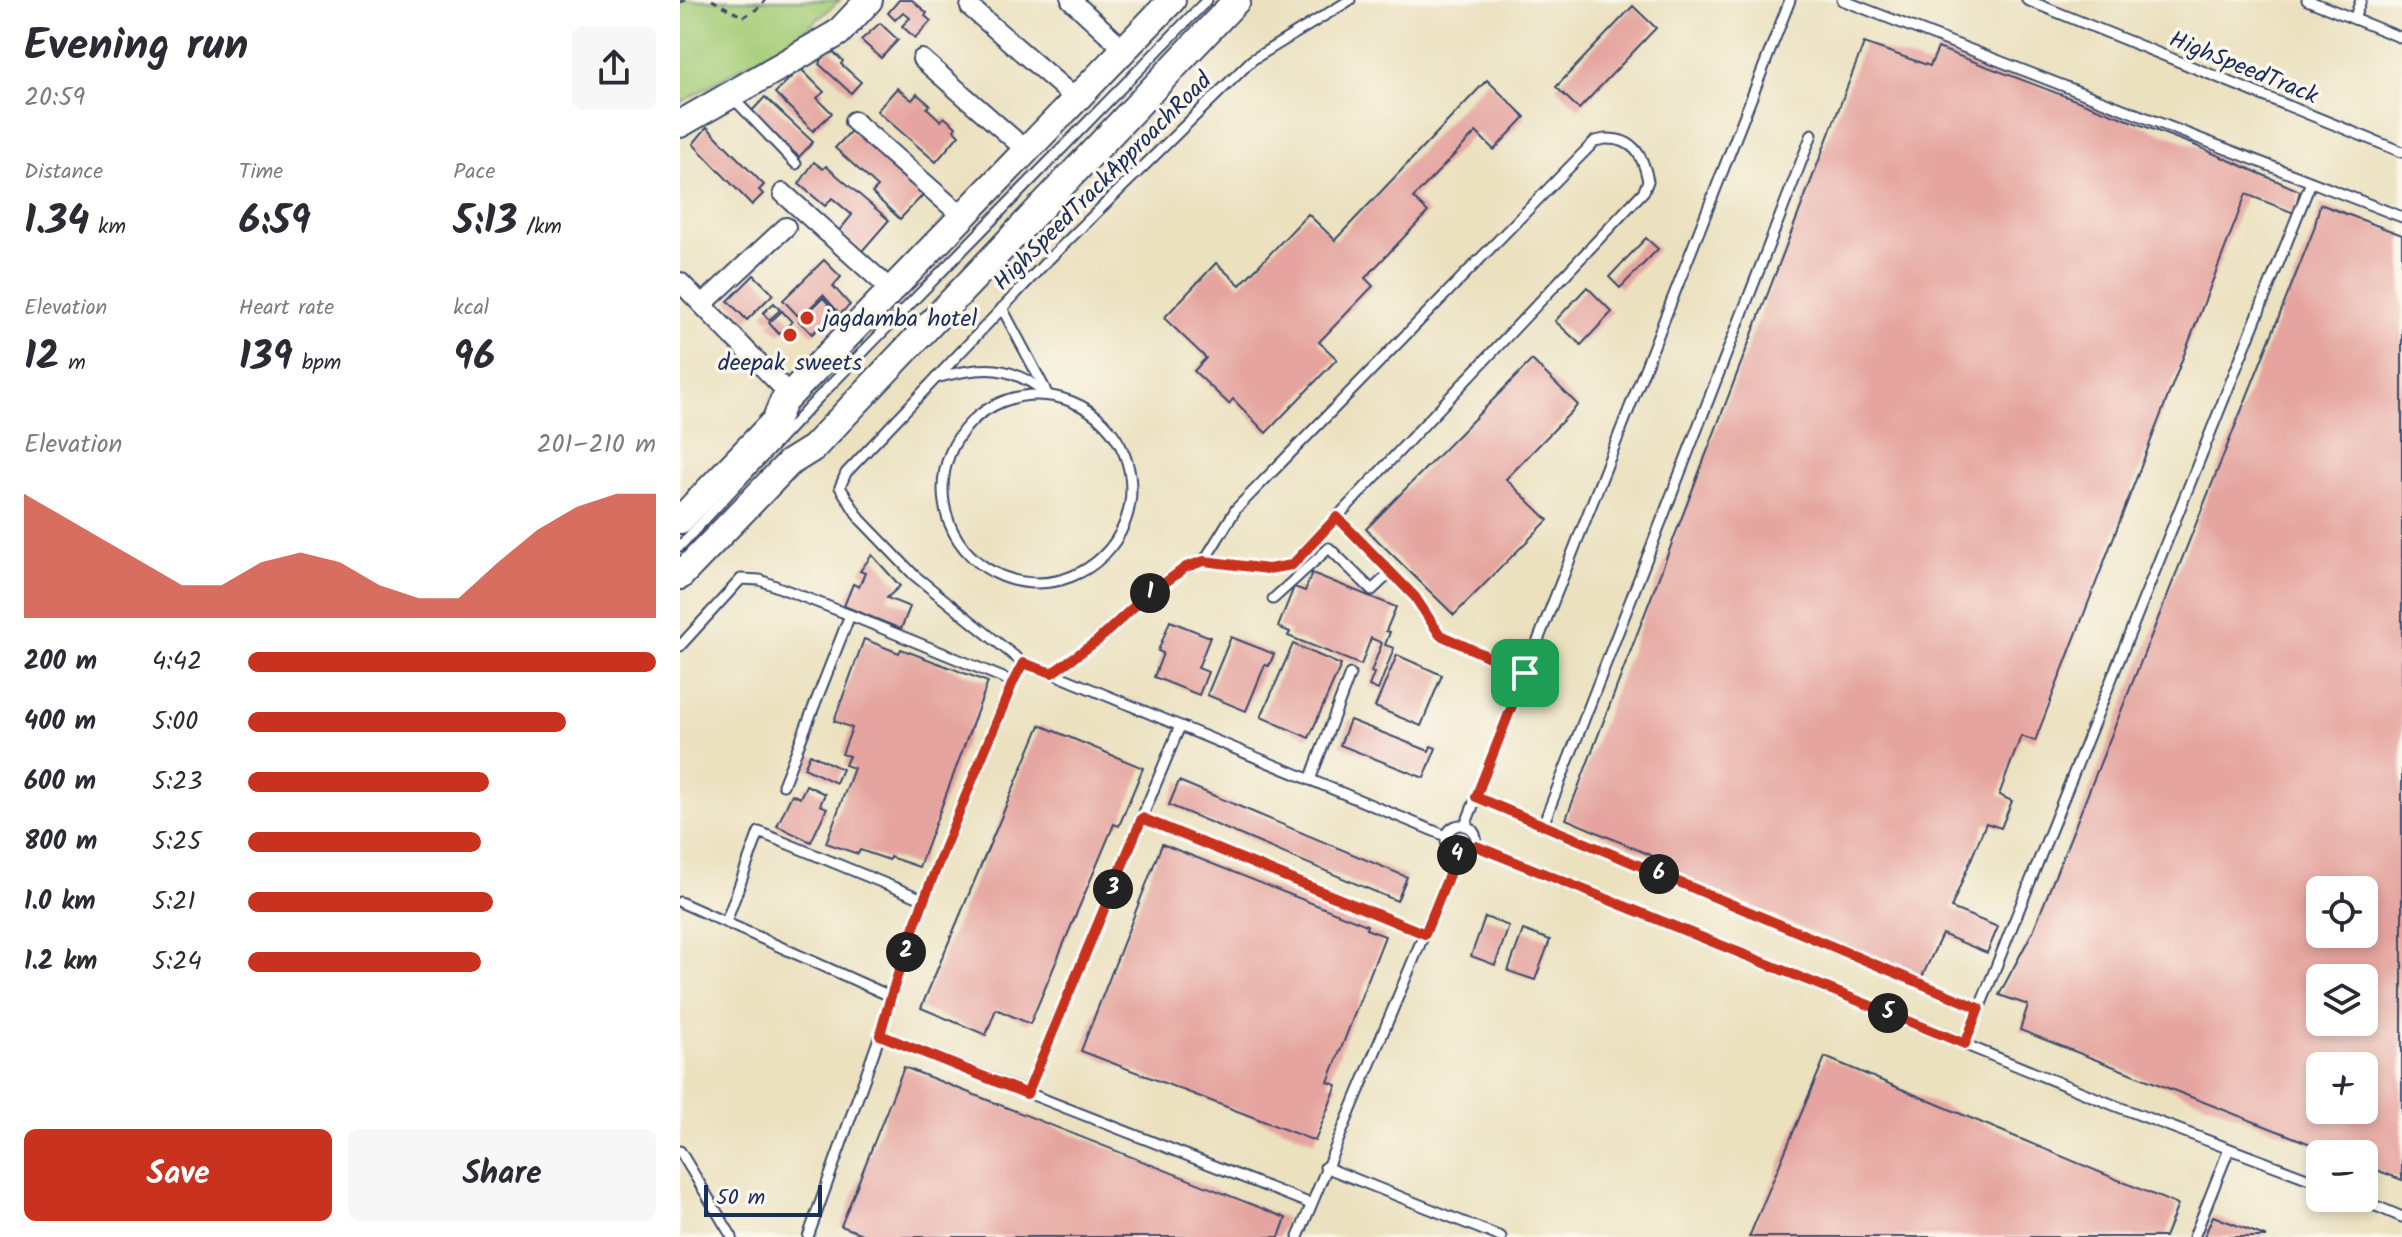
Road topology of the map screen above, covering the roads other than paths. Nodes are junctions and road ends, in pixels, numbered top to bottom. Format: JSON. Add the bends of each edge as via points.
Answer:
{"nodes":[{"id":1,"x":869,"y":0,"type":"edge"},
{"id":2,"x":1071,"y":0,"type":"edge"},
{"id":3,"x":1172,"y":0,"type":"edge"},
{"id":4,"x":1207,"y":0,"type":"edge"},
{"id":5,"x":1237,"y":0,"type":"edge"},
{"id":6,"x":1350,"y":0,"type":"edge"},
{"id":7,"x":1790,"y":0,"type":"edge"},
{"id":8,"x":1842,"y":0,"type":"edge"},
{"id":9,"x":2027,"y":0,"type":"edge"},
{"id":10,"x":2307,"y":0,"type":"edge"},
{"id":11,"x":2361,"y":0,"type":"edge"},
{"id":12,"x":970,"y":7,"type":"dead end"},
{"id":13,"x":2354,"y":19,"type":"junction"},
{"id":14,"x":2402,"y":38,"type":"edge"},
{"id":15,"x":1124,"y":49,"type":"junction"},
{"id":16,"x":922,"y":59,"type":"dead end"},
{"id":17,"x":730,"y":95,"type":"junction"},
{"id":18,"x":1076,"y":99,"type":"junction"},
{"id":19,"x":854,"y":121,"type":"dead end"},
{"id":20,"x":680,"y":124,"type":"edge"},
{"id":21,"x":1812,"y":134,"type":"dead end"},
{"id":22,"x":1026,"y":150,"type":"junction"},
{"id":23,"x":2402,"y":152,"type":"edge"},
{"id":24,"x":796,"y":164,"type":"dead end"},
{"id":25,"x":2311,"y":182,"type":"junction"},
{"id":26,"x":783,"y":193,"type":"dead end"},
{"id":27,"x":962,"y":216,"type":"junction"},
{"id":28,"x":2402,"y":217,"type":"edge"},
{"id":29,"x":786,"y":227,"type":"dead end"},
{"id":30,"x":680,"y":282,"type":"edge"},
{"id":31,"x":891,"y":290,"type":"junction"},
{"id":32,"x":703,"y":304,"type":"junction"},
{"id":33,"x":1002,"y":308,"type":"junction"},
{"id":34,"x":935,"y":378,"type":"junction"},
{"id":35,"x":1049,"y":395,"type":"junction"},
{"id":36,"x":782,"y":406,"type":"junction"},
{"id":37,"x":813,"y":448,"type":"junction"},
{"id":38,"x":680,"y":495,"type":"edge"},
{"id":39,"x":1337,"y":517,"type":"junction"},
{"id":40,"x":680,"y":520,"type":"edge"},
{"id":41,"x":680,"y":546,"type":"edge"},
{"id":42,"x":1204,"y":561,"type":"junction"},
{"id":43,"x":1391,"y":572,"type":"junction"},
{"id":44,"x":680,"y":576,"type":"edge"},
{"id":45,"x":680,"y":596,"type":"edge"},
{"id":46,"x":1273,"y":599,"type":"dead end"},
{"id":47,"x":850,"y":615,"type":"junction"},
{"id":48,"x":680,"y":646,"type":"edge"},
{"id":49,"x":1023,"y":663,"type":"junction"},
{"id":50,"x":1052,"y":673,"type":"junction"},
{"id":51,"x":1525,"y":673,"type":"junction"},
{"id":52,"x":1350,"y":674,"type":"dead end"},
{"id":53,"x":1013,"y":682,"type":"junction"},
{"id":54,"x":1180,"y":726,"type":"junction"},
{"id":55,"x":1310,"y":780,"type":"junction"},
{"id":56,"x":783,"y":785,"type":"dead end"},
{"id":57,"x":1476,"y":797,"type":"junction"},
{"id":58,"x":1142,"y":818,"type":"junction"},
{"id":59,"x":1543,"y":825,"type":"junction"},
{"id":60,"x":1465,"y":826,"type":"junction"},
{"id":61,"x":1446,"y":836,"type":"junction"},
{"id":62,"x":1476,"y":846,"type":"junction"},
{"id":63,"x":1457,"y":855,"type":"junction"},
{"id":64,"x":925,"y":900,"type":"junction"},
{"id":65,"x":680,"y":902,"type":"edge"},
{"id":66,"x":726,"y":922,"type":"junction"},
{"id":67,"x":1425,"y":934,"type":"junction"},
{"id":68,"x":890,"y":996,"type":"junction"},
{"id":69,"x":1979,"y":1008,"type":"junction"},
{"id":70,"x":880,"y":1035,"type":"junction"},
{"id":71,"x":1965,"y":1044,"type":"junction"},
{"id":72,"x":1027,"y":1094,"type":"junction"},
{"id":73,"x":2229,"y":1149,"type":"junction"},
{"id":74,"x":680,"y":1151,"type":"edge"},
{"id":75,"x":1325,"y":1167,"type":"junction"},
{"id":76,"x":2306,"y":1178,"type":"edge"},
{"id":77,"x":1311,"y":1204,"type":"junction"},
{"id":78,"x":2378,"y":1207,"type":"edge"},
{"id":79,"x":2402,"y":1217,"type":"edge"},
{"id":80,"x":732,"y":1237,"type":"edge"},
{"id":81,"x":808,"y":1237,"type":"edge"},
{"id":82,"x":1298,"y":1237,"type":"edge"},
{"id":83,"x":1501,"y":1237,"type":"edge"},
{"id":84,"x":2194,"y":1237,"type":"edge"}],
"edges":[{"from":1,"to":17,"type":"main road","via":[[838,33]]},
{"from":2,"to":15,"type":"street"},
{"from":3,"to":15,"type":"main road"},
{"from":4,"to":41,"type":"lane"},
{"from":5,"to":37,"type":"main road"},
{"from":6,"to":33,"type":"lane","name":"HighSpeedTrackApproachRoad","via":[[1252,60]]},
{"from":7,"to":51,"type":"lane"},
{"from":8,"to":25,"type":"lane"},
{"from":9,"to":23,"type":"lane","name":"HighSpeedTrack"},
{"from":10,"to":13,"type":"lane"},
{"from":11,"to":13,"type":"lane"},
{"from":12,"to":18,"type":"street"},
{"from":13,"to":14,"type":"lane"},
{"from":15,"to":18,"type":"main road"},
{"from":16,"to":22,"type":"street"},
{"from":17,"to":20,"type":"main road"},
{"from":17,"to":24,"type":"lane"},
{"from":18,"to":22,"type":"main road"},
{"from":19,"to":27,"type":"street"},
{"from":21,"to":59,"type":"lane"},
{"from":22,"to":27,"type":"main road"},
{"from":25,"to":28,"type":"lane"},
{"from":25,"to":69,"type":"lane"},
{"from":26,"to":31,"type":"street"},
{"from":27,"to":31,"type":"main road"},
{"from":29,"to":32,"type":"street"},
{"from":30,"to":32,"type":"street"},
{"from":31,"to":36,"type":"main road"},
{"from":32,"to":36,"type":"street"},
{"from":33,"to":34,"type":"lane","name":"HighSpeedTrackApproachRoad"},
{"from":33,"to":35,"type":"lane"},
{"from":34,"to":35,"type":"lane","via":[[996,369],[1026,377]]},
{"from":34,"to":49,"type":"lane","name":"HighSpeedTrackApproachRoad","via":[[846,473],[840,487],[860,519],[914,575]]},
{"from":35,"to":35,"type":"lane","via":[[1017,397],[987,409],[964,430],[945,473],[948,520],[963,548],[987,569],[1017,581],[1047,583],[1077,575],[1102,558],[1121,534],[1131,506],[1131,476],[1122,447],[1104,422],[1079,404]]},
{"from":36,"to":38,"type":"main road","via":[[761,410]]},
{"from":36,"to":40,"type":"main road"},
{"from":37,"to":44,"type":"main road","via":[[789,463]]},
{"from":37,"to":45,"type":"main road","via":[[802,471]]},
{"from":39,"to":42,"type":"lane","via":[[1292,565],[1268,569]]},
{"from":39,"to":42,"type":"lane","via":[[1644,191],[1648,181],[1639,152],[1618,139],[1595,141],[1236,509]]},
{"from":39,"to":43,"type":"lane"},
{"from":42,"to":50,"type":"lane","via":[[1170,578]]},
{"from":43,"to":46,"type":"lane","via":[[1372,590],[1329,548]]},
{"from":43,"to":51,"type":"lane","via":[[1440,635]]},
{"from":47,"to":48,"type":"lane","via":[[760,580],[741,579]]},
{"from":47,"to":53,"type":"lane"},
{"from":47,"to":56,"type":"lane"},
{"from":49,"to":50,"type":"lane"},
{"from":49,"to":53,"type":"lane"},
{"from":50,"to":54,"type":"lane"},
{"from":51,"to":57,"type":"lane"},
{"from":52,"to":55,"type":"lane"},
{"from":53,"to":64,"type":"lane"},
{"from":54,"to":55,"type":"lane"},
{"from":54,"to":58,"type":"lane"},
{"from":55,"to":61,"type":"lane"},
{"from":57,"to":59,"type":"lane"},
{"from":57,"to":60,"type":"lane"},
{"from":58,"to":67,"type":"lane"},
{"from":58,"to":72,"type":"lane"},
{"from":59,"to":69,"type":"lane"},
{"from":60,"to":61,"type":"lane","via":[[1456,826]]},
{"from":60,"to":62,"type":"lane","via":[[1474,833]]},
{"from":61,"to":63,"type":"lane","via":[[1449,850]]},
{"from":62,"to":63,"type":"lane","via":[[1467,855]]},
{"from":62,"to":71,"type":"lane"},
{"from":63,"to":67,"type":"lane"},
{"from":64,"to":66,"type":"lane","via":[[759,832]]},
{"from":64,"to":68,"type":"lane"},
{"from":65,"to":66,"type":"lane"},
{"from":66,"to":68,"type":"lane"},
{"from":67,"to":75,"type":"lane"},
{"from":68,"to":70,"type":"lane"},
{"from":69,"to":71,"type":"lane"},
{"from":70,"to":72,"type":"lane"},
{"from":70,"to":81,"type":"lane"},
{"from":71,"to":73,"type":"lane"},
{"from":72,"to":77,"type":"lane"},
{"from":73,"to":76,"type":"lane"},
{"from":73,"to":84,"type":"lane"},
{"from":74,"to":80,"type":"lane"},
{"from":75,"to":77,"type":"lane"},
{"from":75,"to":83,"type":"lane"},
{"from":77,"to":82,"type":"lane"},
{"from":78,"to":79,"type":"lane"}]}
